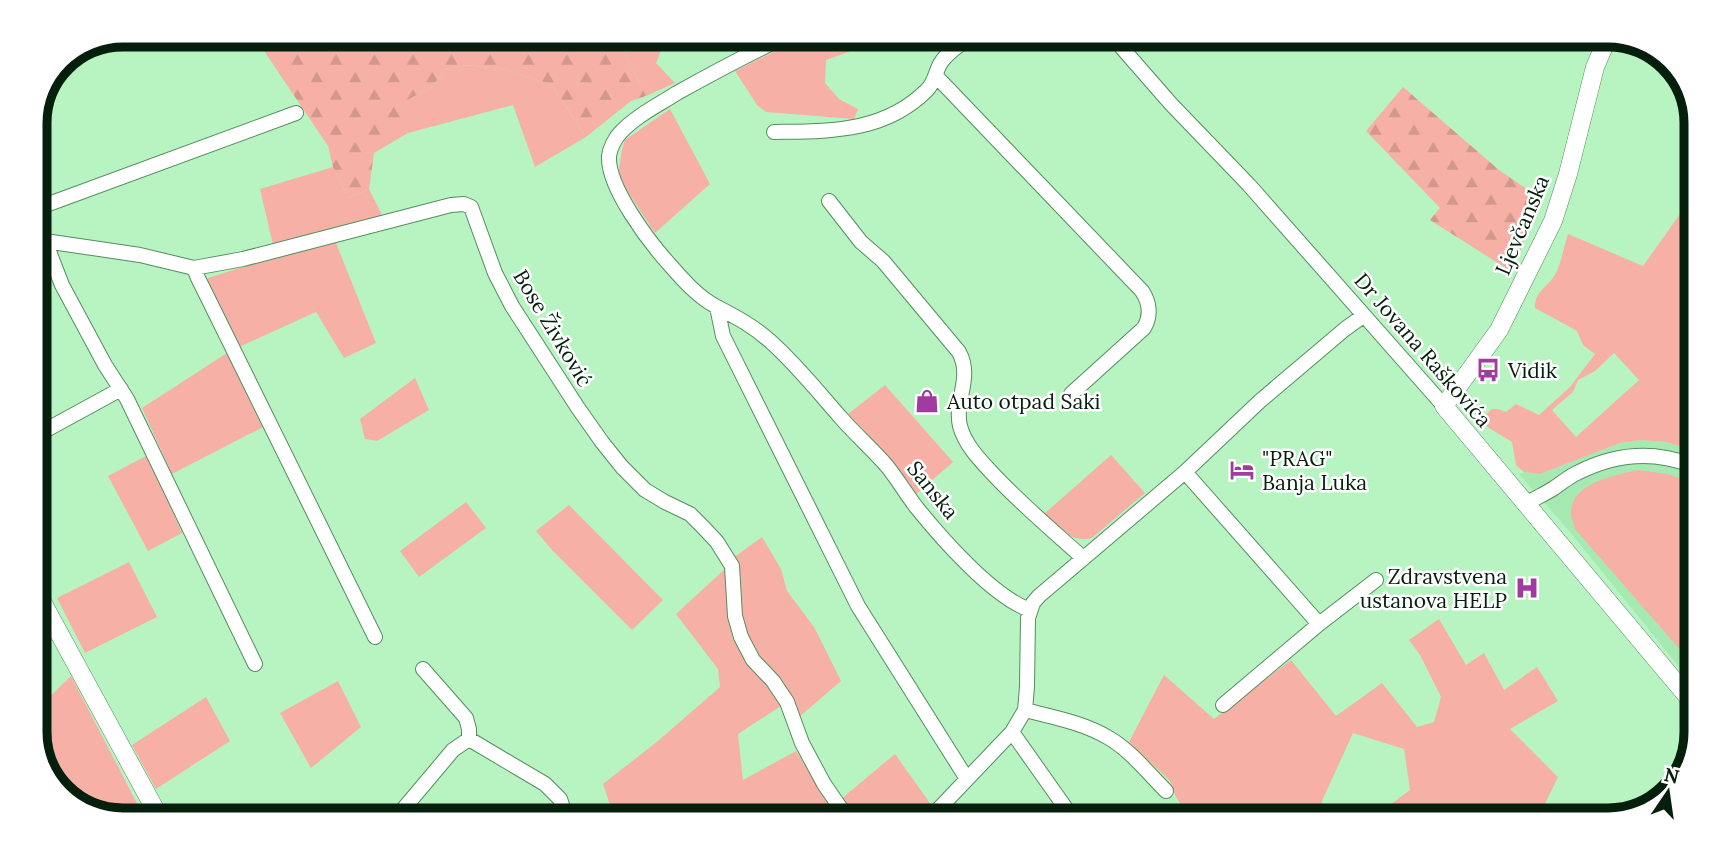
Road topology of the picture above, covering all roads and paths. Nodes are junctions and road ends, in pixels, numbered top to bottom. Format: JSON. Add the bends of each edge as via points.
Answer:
{"nodes":[{"id":1,"x":764,"y":47,"type":"edge"},
{"id":2,"x":958,"y":47,"type":"edge"},
{"id":3,"x":1121,"y":47,"type":"edge"},
{"id":4,"x":1604,"y":47,"type":"edge"},
{"id":5,"x":936,"y":76,"type":"junction"},
{"id":6,"x":296,"y":113,"type":"dead end"},
{"id":7,"x":774,"y":132,"type":"dead end"},
{"id":8,"x":829,"y":201,"type":"dead end"},
{"id":9,"x":47,"y":205,"type":"edge"},
{"id":10,"x":47,"y":240,"type":"edge"},
{"id":11,"x":47,"y":254,"type":"edge"},
{"id":12,"x":194,"y":268,"type":"junction"},
{"id":13,"x":717,"y":307,"type":"junction"},
{"id":14,"x":1363,"y":316,"type":"junction"},
{"id":15,"x":121,"y":389,"type":"junction"},
{"id":16,"x":1071,"y":394,"type":"dead end"},
{"id":17,"x":1444,"y":407,"type":"junction"},
{"id":18,"x":47,"y":429,"type":"edge"},
{"id":19,"x":1684,"y":462,"type":"edge"},
{"id":20,"x":1185,"y":472,"type":"junction"},
{"id":21,"x":1525,"y":503,"type":"junction"},
{"id":22,"x":1083,"y":558,"type":"junction"},
{"id":23,"x":1376,"y":580,"type":"dead end"},
{"id":24,"x":1030,"y":610,"type":"junction"},
{"id":25,"x":47,"y":611,"type":"edge"},
{"id":26,"x":1319,"y":624,"type":"junction"},
{"id":27,"x":375,"y":638,"type":"dead end"},
{"id":28,"x":256,"y":664,"type":"dead end"},
{"id":29,"x":424,"y":669,"type":"dead end"},
{"id":30,"x":1684,"y":692,"type":"edge"},
{"id":31,"x":1223,"y":705,"type":"dead end"},
{"id":32,"x":1025,"y":710,"type":"junction"},
{"id":33,"x":1012,"y":733,"type":"junction"},
{"id":34,"x":469,"y":739,"type":"junction"},
{"id":35,"x":967,"y":779,"type":"junction"},
{"id":36,"x":1166,"y":790,"type":"dead end"},
{"id":37,"x":154,"y":808,"type":"edge"},
{"id":38,"x":404,"y":808,"type":"edge"},
{"id":39,"x":563,"y":808,"type":"edge"},
{"id":40,"x":841,"y":808,"type":"edge"},
{"id":41,"x":940,"y":808,"type":"edge"},
{"id":42,"x":1066,"y":808,"type":"edge"}],
"edges":[{"from":1,"to":13,"type":"street","name":"Sanska","via":[[651,109],[620,133],[609,157],[623,199],[650,242],[691,289]]},
{"from":2,"to":5,"type":"street","via":[[942,60]]},
{"from":3,"to":14,"type":"street","name":"Dr Jovana Raškovića"},
{"from":4,"to":17,"type":"street","name":"Ljevčanska","via":[[1553,221],[1499,330]]},
{"from":5,"to":7,"type":"street","via":[[930,87],[899,111],[858,127]]},
{"from":5,"to":16,"type":"street","via":[[1147,299],[1149,315],[1144,328]]},
{"from":6,"to":9,"type":"street"},
{"from":8,"to":22,"type":"street","via":[[963,359],[959,422],[966,442],[1016,499]]},
{"from":10,"to":12,"type":"street","name":"Bose Živković"},
{"from":11,"to":15,"type":"street","name":"Bose Živković"},
{"from":12,"to":27,"type":"street"},
{"from":12,"to":40,"type":"street","name":"Bose Živković","via":[[451,205],[471,207],[512,306],[602,442],[645,490],[690,514],[705,528],[732,566],[741,637],[787,702],[803,743]]},
{"from":13,"to":24,"type":"street","name":"Sanska","via":[[772,342],[887,467],[959,555],[1009,600]]},
{"from":13,"to":35,"type":"street","via":[[723,336],[858,606]]},
{"from":14,"to":17,"type":"street","name":"Dr Jovana Raškovića"},
{"from":14,"to":20,"type":"street","via":[[1260,401]]},
{"from":15,"to":18,"type":"street"},
{"from":15,"to":28,"type":"street","name":"Bose Živković"},
{"from":17,"to":21,"type":"street","name":"Dr Jovana Raškovića"},
{"from":19,"to":21,"type":"street","via":[[1655,455],[1622,457],[1588,467]]},
{"from":20,"to":22,"type":"street"},
{"from":20,"to":26,"type":"street"},
{"from":21,"to":30,"type":"street","name":"Dr Jovana Raškovića"},
{"from":22,"to":24,"type":"street","via":[[1039,596]]},
{"from":23,"to":26,"type":"street"},
{"from":24,"to":32,"type":"street"},
{"from":25,"to":37,"type":"street"},
{"from":26,"to":31,"type":"street"},
{"from":29,"to":34,"type":"street","via":[[467,718]]},
{"from":32,"to":33,"type":"street"},
{"from":32,"to":36,"type":"street","via":[[1109,738]]},
{"from":33,"to":35,"type":"street"},
{"from":33,"to":42,"type":"street"},
{"from":34,"to":38,"type":"street","via":[[453,750]]},
{"from":34,"to":39,"type":"street","via":[[536,778],[553,791]]},
{"from":35,"to":41,"type":"street"}]}
